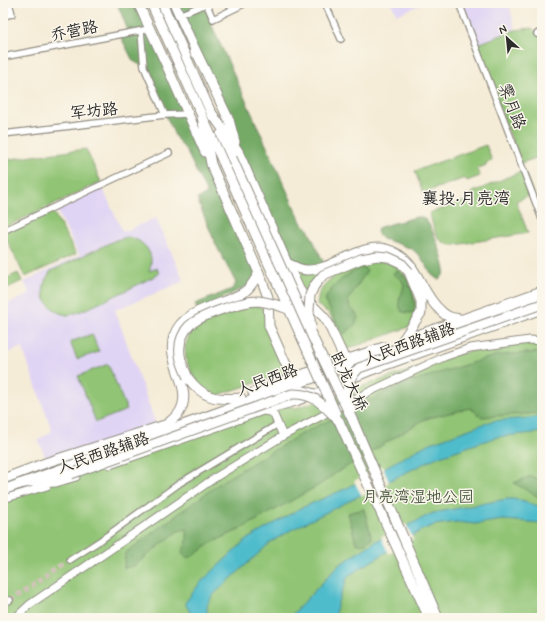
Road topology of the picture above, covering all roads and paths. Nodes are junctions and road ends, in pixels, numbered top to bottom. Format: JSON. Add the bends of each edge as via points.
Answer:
{"nodes":[{"id":1,"x":9,"y":3,"type":"edge"},
{"id":2,"x":138,"y":3,"type":"edge"},
{"id":3,"x":151,"y":3,"type":"edge"},
{"id":4,"x":162,"y":3,"type":"edge"},
{"id":5,"x":174,"y":3,"type":"edge"},
{"id":6,"x":207,"y":3,"type":"edge"},
{"id":7,"x":246,"y":3,"type":"edge"},
{"id":8,"x":325,"y":3,"type":"edge"},
{"id":9,"x":459,"y":3,"type":"edge"},
{"id":10,"x":179,"y":15,"type":"junction"},
{"id":11,"x":3,"y":16,"type":"edge"},
{"id":12,"x":145,"y":30,"type":"junction"},
{"id":13,"x":341,"y":39,"type":"dead end"},
{"id":14,"x":194,"y":47,"type":"junction"},
{"id":15,"x":3,"y":57,"type":"edge"},
{"id":16,"x":165,"y":62,"type":"junction"},
{"id":17,"x":201,"y":91,"type":"junction"},
{"id":18,"x":192,"y":95,"type":"junction"},
{"id":19,"x":187,"y":114,"type":"junction"},
{"id":20,"x":165,"y":115,"type":"junction"},
{"id":21,"x":202,"y":117,"type":"junction"},
{"id":22,"x":3,"y":134,"type":"edge"},
{"id":23,"x":169,"y":153,"type":"dead end"},
{"id":24,"x":235,"y":154,"type":"junction"},
{"id":25,"x":211,"y":164,"type":"junction"},
{"id":26,"x":542,"y":219,"type":"edge"},
{"id":27,"x":3,"y":231,"type":"edge"},
{"id":28,"x":287,"y":263,"type":"junction"},
{"id":29,"x":259,"y":273,"type":"junction"},
{"id":30,"x":542,"y":290,"type":"edge"},
{"id":31,"x":542,"y":298,"type":"edge"},
{"id":32,"x":542,"y":304,"type":"edge"},
{"id":33,"x":288,"y":309,"type":"junction"},
{"id":34,"x":542,"y":310,"type":"edge"},
{"id":35,"x":460,"y":319,"type":"junction"},
{"id":36,"x":312,"y":336,"type":"junction"},
{"id":37,"x":402,"y":341,"type":"junction"},
{"id":38,"x":542,"y":341,"type":"edge"},
{"id":39,"x":347,"y":363,"type":"junction"},
{"id":40,"x":291,"y":382,"type":"junction"},
{"id":41,"x":342,"y":383,"type":"junction"},
{"id":42,"x":317,"y":394,"type":"junction"},
{"id":43,"x":241,"y":398,"type":"junction"},
{"id":44,"x":284,"y":405,"type":"junction"},
{"id":45,"x":263,"y":411,"type":"junction"},
{"id":46,"x":274,"y":415,"type":"junction"},
{"id":47,"x":339,"y":421,"type":"junction"},
{"id":48,"x":353,"y":421,"type":"junction"},
{"id":49,"x":168,"y":424,"type":"junction"},
{"id":50,"x":278,"y":424,"type":"junction"},
{"id":51,"x":283,"y":436,"type":"junction"},
{"id":52,"x":3,"y":479,"type":"edge"},
{"id":53,"x":56,"y":483,"type":"junction"},
{"id":54,"x":19,"y":484,"type":"junction"},
{"id":55,"x":3,"y":490,"type":"edge"},
{"id":56,"x":3,"y":499,"type":"edge"},
{"id":57,"x":70,"y":560,"type":"tunnel mouth"},
{"id":58,"x":10,"y":600,"type":"tunnel mouth"},
{"id":59,"x":3,"y":604,"type":"edge"},
{"id":60,"x":15,"y":618,"type":"edge"},
{"id":61,"x":429,"y":618,"type":"edge"},
{"id":62,"x":438,"y":618,"type":"edge"}],
"edges":[{"from":1,"to":11,"type":"street","via":[[12,14]]},
{"from":2,"to":12,"type":"main road"},
{"from":3,"to":18,"type":"main road"},
{"from":4,"to":17,"type":"main road"},
{"from":5,"to":10,"type":"main road"},
{"from":6,"to":7,"type":"street","via":[[213,19]]},
{"from":6,"to":10,"type":"street"},
{"from":8,"to":13,"type":"street"},
{"from":9,"to":26,"type":"street","name":"霁月路"},
{"from":10,"to":14,"type":"main road"},
{"from":12,"to":15,"type":"street","name":"乔营路"},
{"from":12,"to":16,"type":"main road"},
{"from":12,"to":20,"type":"street","via":[[144,67]]},
{"from":14,"to":17,"type":"main road"},
{"from":14,"to":24,"type":"main road","via":[[229,120]]},
{"from":16,"to":18,"type":"main road"},
{"from":16,"to":19,"type":"main road"},
{"from":17,"to":24,"type":"main road"},
{"from":18,"to":21,"type":"main road"},
{"from":19,"to":20,"type":"street","name":"军坊路"},
{"from":19,"to":25,"type":"main road"},
{"from":20,"to":22,"type":"street","name":"军坊路"},
{"from":21,"to":25,"type":"main road"},
{"from":21,"to":33,"type":"main road","name":"卧龙大桥","bridge":true},
{"from":23,"to":27,"type":"street"},
{"from":24,"to":28,"type":"main road"},
{"from":24,"to":36,"type":"main road","name":"卧龙大桥","bridge":true},
{"from":25,"to":29,"type":"main road"},
{"from":28,"to":35,"type":"main road","via":[[307,270],[324,267],[366,250],[384,248],[400,254],[410,264],[436,307],[447,316]]},
{"from":28,"to":39,"type":"main road","via":[[305,298],[328,323]]},
{"from":29,"to":40,"type":"main road","via":[[268,297],[269,326]]},
{"from":29,"to":49,"type":"main road","via":[[245,292],[193,313],[174,335],[171,350],[184,389],[179,412]]},
{"from":30,"to":35,"type":"main road","name":"人民西路"},
{"from":31,"to":39,"type":"main road","name":"人民西路"},
{"from":32,"to":48,"type":"main road","bridge":true,"via":[[359,368],[347,384]]},
{"from":33,"to":43,"type":"main road","bridge":true,"via":[[258,301],[241,303],[200,319],[189,326],[182,337],[181,360],[188,378],[196,388],[208,396],[222,399]]},
{"from":33,"to":47,"type":"main road","name":"卧龙大桥","bridge":true},
{"from":34,"to":41,"type":"street","name":"人民西路辅路"},
{"from":35,"to":37,"type":"main road","name":"人民西路"},
{"from":36,"to":37,"type":"main road","bridge":true,"via":[[309,311],[310,295],[314,286],[323,275],[361,259],[377,256],[388,257],[401,263],[409,272],[421,301],[421,313]]},
{"from":36,"to":48,"type":"main road","name":"卧龙大桥","bridge":true},
{"from":37,"to":39,"type":"main road","name":"人民西路"},
{"from":38,"to":51,"type":"street","via":[[530,340],[470,348],[444,357]]},
{"from":39,"to":40,"type":"main road","name":"人民西路"},
{"from":39,"to":41,"type":"street","via":[[346,379]]},
{"from":40,"to":42,"type":"street"},
{"from":40,"to":43,"type":"main road","name":"人民西路"},
{"from":40,"to":54,"type":"main road","name":"人民西路"},
{"from":41,"to":42,"type":"street","name":"人民西路辅路"},
{"from":42,"to":44,"type":"street","name":"人民西路辅路"},
{"from":43,"to":49,"type":"main road","name":"人民西路"},
{"from":44,"to":45,"type":"street","name":"人民西路辅路"},
{"from":44,"to":46,"type":"street","via":[[278,408]]},
{"from":45,"to":46,"type":"street"},
{"from":45,"to":53,"type":"street","name":"人民西路辅路"},
{"from":46,"to":50,"type":"street"},
{"from":47,"to":54,"type":"main road","bridge":true,"via":[[319,400],[303,394],[292,394],[71,474]]},
{"from":47,"to":61,"type":"main road","name":"卧龙大桥"},
{"from":48,"to":62,"type":"main road","name":"卧龙大桥"},
{"from":49,"to":52,"type":"main road","name":"人民西路"},
{"from":50,"to":51,"type":"street"},
{"from":50,"to":57,"type":"street","via":[[180,482]]},
{"from":51,"to":60,"type":"street","via":[[216,477],[124,539],[29,605]]},
{"from":53,"to":54,"type":"street","name":"人民西路辅路"},
{"from":53,"to":56,"type":"street"},
{"from":54,"to":55,"type":"main road","name":"人民西路"},
{"from":58,"to":59,"type":"street"}]}
